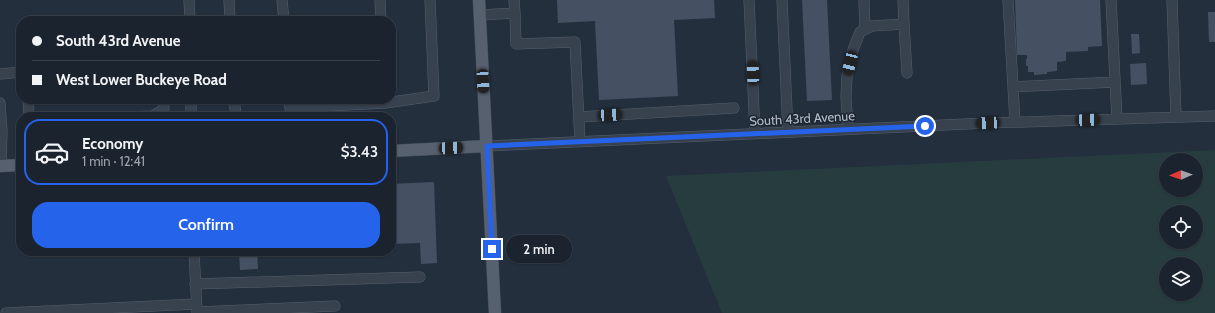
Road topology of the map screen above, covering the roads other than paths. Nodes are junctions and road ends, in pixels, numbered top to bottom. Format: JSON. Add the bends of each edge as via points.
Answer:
{"nodes":[{"id":1,"x":189,"y":0,"type":"edge"},
{"id":2,"x":229,"y":0,"type":"edge"},
{"id":3,"x":282,"y":0,"type":"edge"},
{"id":4,"x":380,"y":0,"type":"edge"},
{"id":5,"x":430,"y":0,"type":"edge"},
{"id":6,"x":479,"y":0,"type":"edge"},
{"id":7,"x":514,"y":0,"type":"edge"},
{"id":8,"x":749,"y":0,"type":"edge"},
{"id":9,"x":782,"y":0,"type":"edge"},
{"id":10,"x":864,"y":0,"type":"edge"},
{"id":11,"x":903,"y":0,"type":"edge"},
{"id":12,"x":1008,"y":0,"type":"edge"},
{"id":13,"x":1111,"y":0,"type":"edge"},
{"id":14,"x":1172,"y":0,"type":"edge"},
{"id":15,"x":515,"y":13,"type":"junction"},
{"id":16,"x":480,"y":15,"type":"junction"},
{"id":17,"x":190,"y":16,"type":"edge"},
{"id":18,"x":230,"y":16,"type":"edge"},
{"id":19,"x":284,"y":16,"type":"edge"},
{"id":20,"x":381,"y":16,"type":"edge"},
{"id":21,"x":904,"y":24,"type":"junction"},
{"id":22,"x":865,"y":30,"type":"junction"},
{"id":23,"x":16,"y":72,"type":"edge"},
{"id":24,"x":907,"y":73,"type":"dead end"},
{"id":25,"x":0,"y":74,"type":"edge"},
{"id":26,"x":1115,"y":82,"type":"junction"},
{"id":27,"x":1013,"y":88,"type":"junction"},
{"id":28,"x":396,"y":100,"type":"edge"},
{"id":29,"x":0,"y":103,"type":"edge"},
{"id":30,"x":164,"y":104,"type":"edge"},
{"id":31,"x":290,"y":104,"type":"edge"},
{"id":32,"x":344,"y":104,"type":"edge"},
{"id":33,"x":734,"y":108,"type":"dead end"},
{"id":34,"x":159,"y":112,"type":"edge"},
{"id":35,"x":1215,"y":116,"type":"edge"},
{"id":36,"x":579,"y":117,"type":"junction"},
{"id":37,"x":1176,"y":117,"type":"junction"},
{"id":38,"x":1117,"y":119,"type":"junction"},
{"id":39,"x":1016,"y":122,"type":"junction"},
{"id":40,"x":848,"y":129,"type":"junction"},
{"id":41,"x":788,"y":132,"type":"junction"},
{"id":42,"x":755,"y":134,"type":"junction"},
{"id":43,"x":580,"y":142,"type":"junction"},
{"id":44,"x":487,"y":146,"type":"junction"},
{"id":45,"x":396,"y":150,"type":"edge"},
{"id":46,"x":16,"y":165,"type":"edge"},
{"id":47,"x":1,"y":166,"type":"edge"},
{"id":48,"x":194,"y":256,"type":"edge"},
{"id":49,"x":420,"y":277,"type":"dead end"},
{"id":50,"x":195,"y":284,"type":"junction"},
{"id":51,"x":335,"y":306,"type":"dead end"},
{"id":52,"x":117,"y":310,"type":"edge"},
{"id":53,"x":196,"y":310,"type":"edge"},
{"id":54,"x":6,"y":313,"type":"edge"},
{"id":55,"x":495,"y":313,"type":"edge"}],
"edges":[{"from":1,"to":17,"type":"street"},
{"from":2,"to":18,"type":"street"},
{"from":3,"to":19,"type":"street"},
{"from":4,"to":20,"type":"street"},
{"from":5,"to":28,"type":"street","via":[[434,96]]},
{"from":6,"to":16,"type":"main road"},
{"from":7,"to":15,"type":"street"},
{"from":8,"to":42,"type":"street"},
{"from":9,"to":41,"type":"street"},
{"from":10,"to":22,"type":"street"},
{"from":11,"to":21,"type":"street"},
{"from":12,"to":27,"type":"street"},
{"from":13,"to":26,"type":"street"},
{"from":14,"to":37,"type":"street"},
{"from":15,"to":16,"type":"street"},
{"from":15,"to":36,"type":"street","via":[[516,44],[575,42]]},
{"from":16,"to":44,"type":"main road"},
{"from":21,"to":22,"type":"street","via":[[872,26]]},
{"from":21,"to":24,"type":"street"},
{"from":22,"to":40,"type":"street","via":[[860,32],[847,76]]},
{"from":23,"to":25,"type":"street"},
{"from":26,"to":27,"type":"street"},
{"from":26,"to":38,"type":"street"},
{"from":27,"to":39,"type":"street"},
{"from":29,"to":47,"type":"street"},
{"from":30,"to":34,"type":"street","via":[[164,109]]},
{"from":31,"to":32,"type":"street","via":[[290,108]]},
{"from":33,"to":36,"type":"street"},
{"from":35,"to":37,"type":"street","name":"South 43rd Avenue"},
{"from":36,"to":43,"type":"street"},
{"from":37,"to":38,"type":"street","name":"South 43rd Avenue"},
{"from":38,"to":39,"type":"street","name":"South 43rd Avenue"},
{"from":39,"to":40,"type":"street","name":"South 43rd Avenue"},
{"from":40,"to":41,"type":"street","name":"South 43rd Avenue"},
{"from":41,"to":42,"type":"street","name":"South 43rd Avenue"},
{"from":42,"to":43,"type":"street","name":"South 43rd Avenue"},
{"from":43,"to":44,"type":"street","name":"South 43rd Avenue"},
{"from":44,"to":45,"type":"main road","name":"South 43rd Avenue"},
{"from":44,"to":55,"type":"main road"},
{"from":46,"to":47,"type":"main road"},
{"from":48,"to":50,"type":"street"},
{"from":49,"to":50,"type":"street"},
{"from":50,"to":53,"type":"street"},
{"from":51,"to":53,"type":"street"},
{"from":52,"to":53,"type":"street"},
{"from":52,"to":54,"type":"street"}]}
